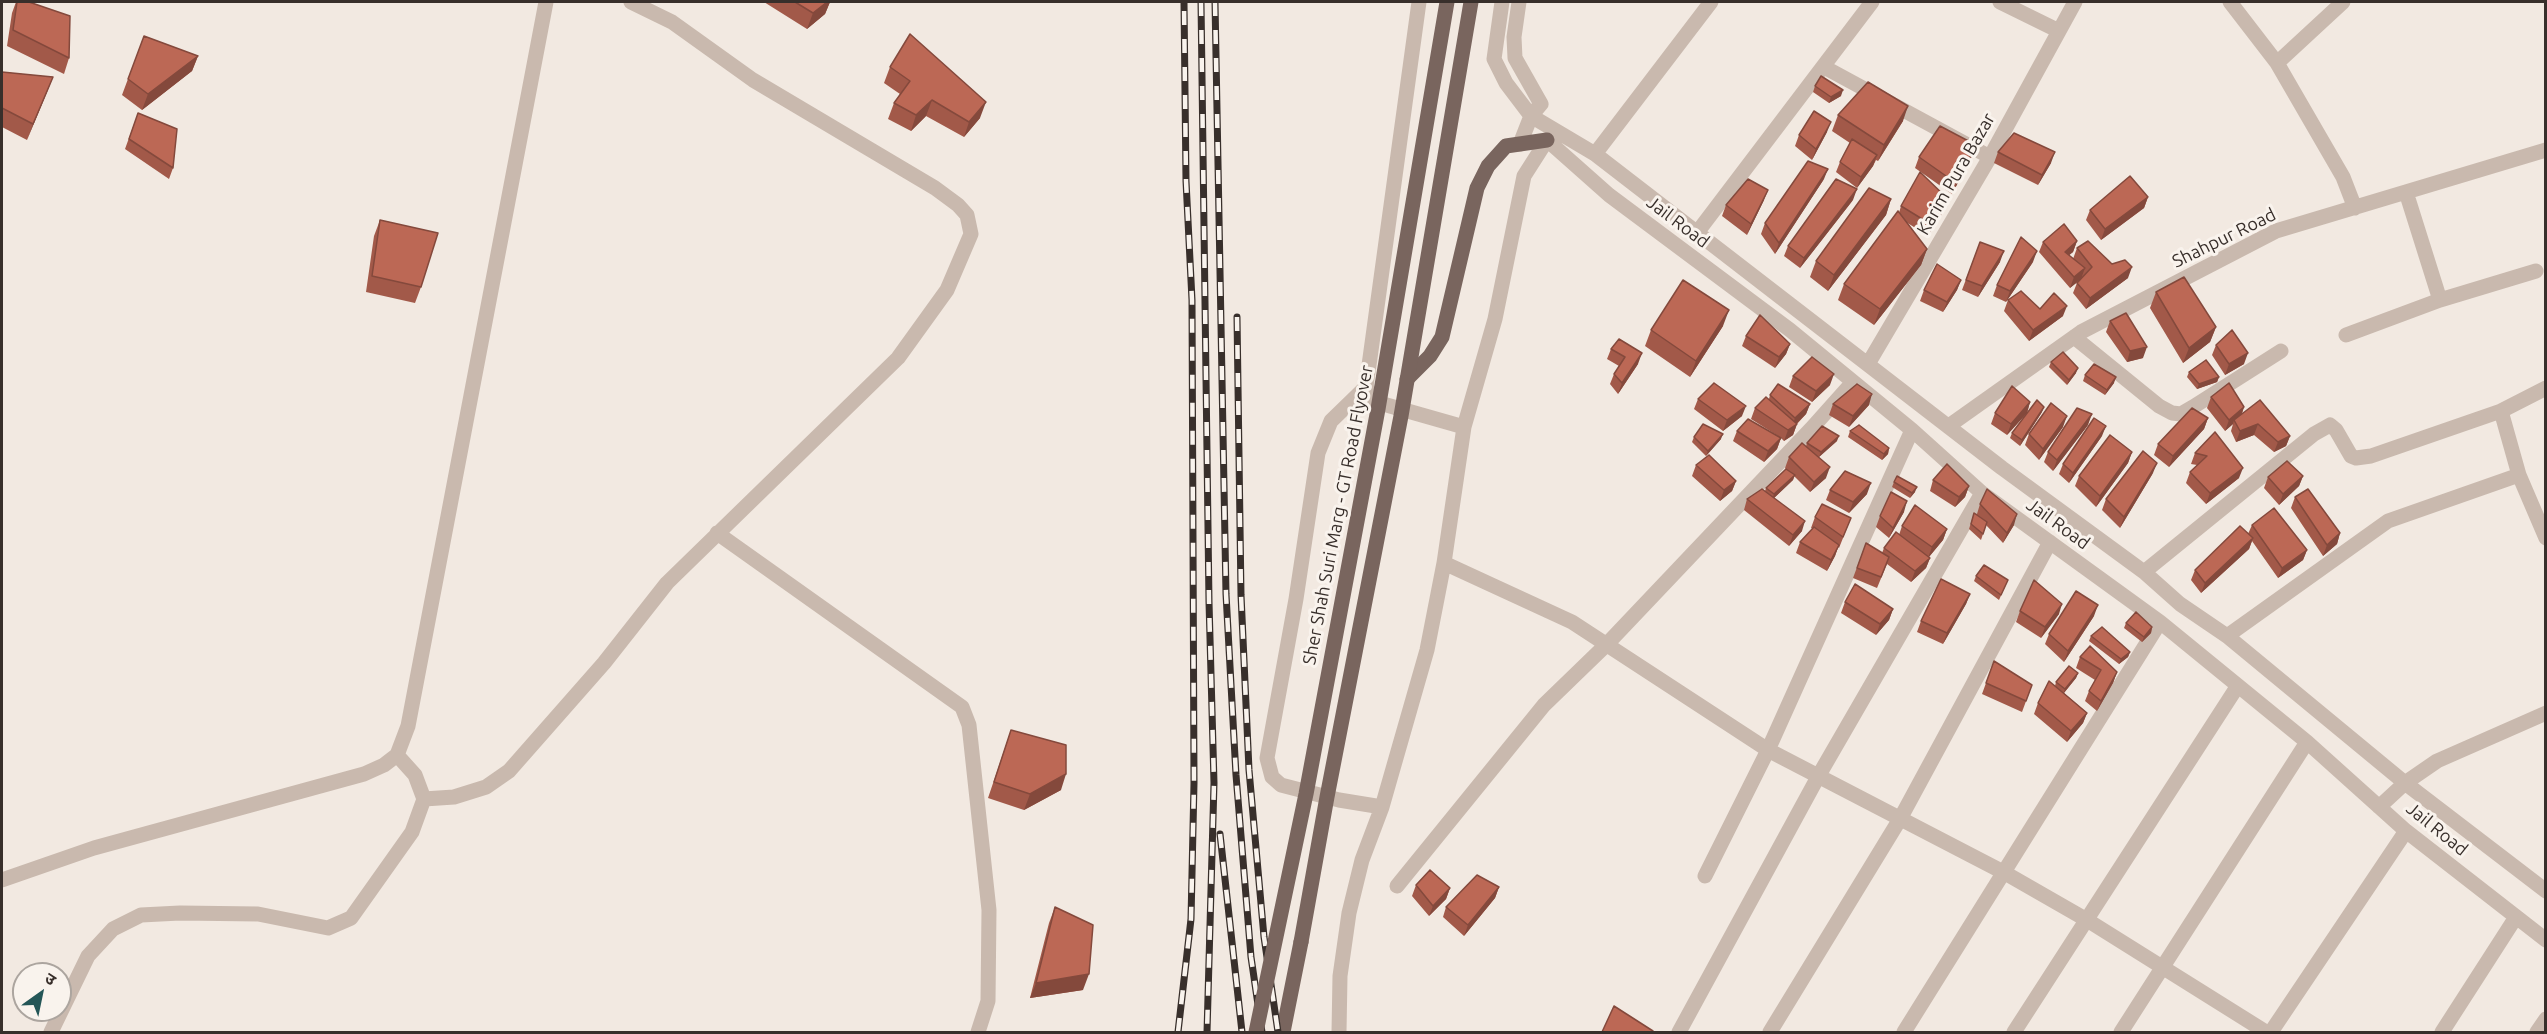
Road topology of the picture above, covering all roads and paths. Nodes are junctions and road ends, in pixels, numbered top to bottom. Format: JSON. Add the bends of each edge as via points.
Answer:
{"nodes":[{"id":1,"x":546,"y":2,"type":"edge"},
{"id":2,"x":631,"y":2,"type":"edge"},
{"id":3,"x":1419,"y":2,"type":"edge"},
{"id":4,"x":1447,"y":2,"type":"edge"},
{"id":5,"x":1471,"y":2,"type":"edge"},
{"id":6,"x":1502,"y":2,"type":"edge"},
{"id":7,"x":1519,"y":2,"type":"edge"},
{"id":8,"x":1711,"y":2,"type":"edge"},
{"id":9,"x":1872,"y":2,"type":"edge"},
{"id":10,"x":2000,"y":2,"type":"edge"},
{"id":11,"x":2075,"y":2,"type":"edge"},
{"id":12,"x":2229,"y":2,"type":"edge"},
{"id":13,"x":2343,"y":2,"type":"edge"},
{"id":14,"x":2059,"y":32,"type":"junction"},
{"id":15,"x":2277,"y":63,"type":"junction"},
{"id":16,"x":1824,"y":67,"type":"junction"},
{"id":17,"x":1531,"y":116,"type":"junction"},
{"id":18,"x":1547,"y":140,"type":"junction"},
{"id":19,"x":1520,"y":144,"type":"junction"},
{"id":20,"x":2546,"y":150,"type":"edge"},
{"id":21,"x":1595,"y":154,"type":"junction"},
{"id":22,"x":1990,"y":157,"type":"junction"},
{"id":23,"x":2406,"y":192,"type":"junction"},
{"id":24,"x":2355,"y":208,"type":"junction"},
{"id":25,"x":1696,"y":234,"type":"junction"},
{"id":26,"x":2536,"y":272,"type":"dead end"},
{"id":27,"x":2440,"y":300,"type":"junction"},
{"id":28,"x":2346,"y":335,"type":"dead end"},
{"id":29,"x":2074,"y":337,"type":"junction"},
{"id":30,"x":2281,"y":351,"type":"dead end"},
{"id":31,"x":1868,"y":364,"type":"junction"},
{"id":32,"x":1407,"y":379,"type":"junction"},
{"id":33,"x":1853,"y":382,"type":"junction"},
{"id":34,"x":1366,"y":387,"type":"junction"},
{"id":35,"x":2546,"y":388,"type":"edge"},
{"id":36,"x":2501,"y":411,"type":"junction"},
{"id":37,"x":1950,"y":425,"type":"junction"},
{"id":38,"x":1464,"y":427,"type":"junction"},
{"id":39,"x":1912,"y":430,"type":"junction"},
{"id":40,"x":2519,"y":475,"type":"junction"},
{"id":41,"x":1982,"y":493,"type":"junction"},
{"id":42,"x":717,"y":533,"type":"junction"},
{"id":43,"x":2546,"y":538,"type":"edge"},
{"id":44,"x":2050,"y":542,"type":"junction"},
{"id":45,"x":1444,"y":563,"type":"junction"},
{"id":46,"x":2144,"y":572,"type":"junction"},
{"id":47,"x":2160,"y":622,"type":"junction"},
{"id":48,"x":2227,"y":636,"type":"junction"},
{"id":49,"x":1607,"y":644,"type":"junction"},
{"id":50,"x":2238,"y":687,"type":"junction"},
{"id":51,"x":2546,"y":713,"type":"edge"},
{"id":52,"x":2307,"y":742,"type":"junction"},
{"id":53,"x":1768,"y":750,"type":"junction"},
{"id":54,"x":397,"y":754,"type":"junction"},
{"id":55,"x":1819,"y":775,"type":"junction"},
{"id":56,"x":2405,"y":783,"type":"junction"},
{"id":57,"x":424,"y":799,"type":"junction"},
{"id":58,"x":1382,"y":807,"type":"junction"},
{"id":59,"x":2379,"y":807,"type":"junction"},
{"id":60,"x":1900,"y":819,"type":"junction"},
{"id":61,"x":2406,"y":831,"type":"junction"},
{"id":62,"x":2005,"y":873,"type":"junction"},
{"id":63,"x":1705,"y":876,"type":"dead end"},
{"id":64,"x":2,"y":880,"type":"edge"},
{"id":65,"x":1397,"y":886,"type":"dead end"},
{"id":66,"x":2546,"y":891,"type":"edge"},
{"id":67,"x":2516,"y":917,"type":"junction"},
{"id":68,"x":2087,"y":920,"type":"junction"},
{"id":69,"x":2546,"y":940,"type":"edge"},
{"id":70,"x":2162,"y":969,"type":"junction"},
{"id":71,"x":2546,"y":1019,"type":"edge"},
{"id":72,"x":51,"y":1032,"type":"edge"},
{"id":73,"x":978,"y":1032,"type":"edge"},
{"id":74,"x":1256,"y":1032,"type":"edge"},
{"id":75,"x":1283,"y":1032,"type":"edge"},
{"id":76,"x":1339,"y":1032,"type":"edge"},
{"id":77,"x":1679,"y":1032,"type":"edge"},
{"id":78,"x":1770,"y":1032,"type":"edge"},
{"id":79,"x":1904,"y":1032,"type":"edge"},
{"id":80,"x":2014,"y":1032,"type":"edge"},
{"id":81,"x":2121,"y":1032,"type":"edge"},
{"id":82,"x":2268,"y":1032,"type":"edge"},
{"id":83,"x":2442,"y":1032,"type":"edge"},
{"id":84,"x":2537,"y":1032,"type":"edge"}],
"edges":[{"from":1,"to":54,"type":"street","via":[[411,715]]},
{"from":2,"to":42,"type":"street","via":[[672,22],[753,81],[935,188],[958,205],[971,224],[971,234],[947,290],[898,358]]},
{"from":3,"to":34,"type":"street"},
{"from":4,"to":74,"type":"main road","name":"Sher Shah Suri Marg - GT Road Flyover","bridge":true,"via":[[1376,421],[1306,794]]},
{"from":5,"to":32,"type":"main road","bridge":true},
{"from":6,"to":17,"type":"street","via":[[1494,59],[1506,83]]},
{"from":7,"to":17,"type":"street","via":[[1515,57],[1541,104]]},
{"from":8,"to":21,"type":"street"},
{"from":9,"to":16,"type":"street"},
{"from":10,"to":14,"type":"street"},
{"from":11,"to":14,"type":"street","name":"Karim Pura Bazar"},
{"from":12,"to":15,"type":"street"},
{"from":13,"to":15,"type":"street"},
{"from":14,"to":22,"type":"street","name":"Karim Pura Bazar"},
{"from":15,"to":24,"type":"street","via":[[2343,177]]},
{"from":16,"to":22,"type":"street"},
{"from":16,"to":25,"type":"street"},
{"from":17,"to":19,"type":"street"},
{"from":17,"to":21,"type":"street","name":"Jail Road"},
{"from":18,"to":19,"type":"main road"},
{"from":18,"to":33,"type":"street","name":"Jail Road","via":[[1609,195]]},
{"from":18,"to":38,"type":"street","via":[[1524,176],[1495,319]]},
{"from":19,"to":32,"type":"main road","via":[[1506,146],[1488,166],[1476,188],[1442,337]]},
{"from":20,"to":23,"type":"street","name":"Shahpur Road"},
{"from":21,"to":25,"type":"street","name":"Jail Road"},
{"from":22,"to":31,"type":"street","name":"Karim Pura Bazar"},
{"from":23,"to":24,"type":"street","name":"Shahpur Road"},
{"from":23,"to":27,"type":"street"},
{"from":24,"to":29,"type":"street","name":"Shahpur Road","via":[[2276,231]]},
{"from":25,"to":31,"type":"street","name":"Jail Road"},
{"from":26,"to":27,"type":"street"},
{"from":27,"to":28,"type":"street"},
{"from":29,"to":30,"type":"street","via":[[2159,406],[2181,414]]},
{"from":29,"to":37,"type":"street","name":"Shahpur Road"},
{"from":31,"to":37,"type":"street","name":"Jail Road"},
{"from":32,"to":75,"type":"main road","bridge":true},
{"from":33,"to":39,"type":"street","name":"Jail Road"},
{"from":33,"to":49,"type":"street"},
{"from":34,"to":38,"type":"street","via":[[1376,402]]},
{"from":34,"to":58,"type":"street","via":[[1330,421],[1318,453],[1267,758],[1272,777],[1281,785]]},
{"from":35,"to":36,"type":"street"},
{"from":36,"to":40,"type":"street"},
{"from":36,"to":46,"type":"street","via":[[2356,458],[2348,452],[2336,430],[2327,426]]},
{"from":37,"to":46,"type":"street","name":"Jail Road"},
{"from":38,"to":45,"type":"street"},
{"from":39,"to":41,"type":"street","name":"Jail Road"},
{"from":39,"to":53,"type":"street"},
{"from":40,"to":43,"type":"street"},
{"from":40,"to":48,"type":"street","via":[[2388,521]]},
{"from":41,"to":44,"type":"street","name":"Jail Road"},
{"from":41,"to":55,"type":"street"},
{"from":42,"to":57,"type":"street","via":[[667,583],[604,663],[508,771],[486,787],[454,797]]},
{"from":42,"to":73,"type":"street","via":[[962,707],[969,725],[989,910],[988,1000]]},
{"from":44,"to":47,"type":"street","name":"Jail Road"},
{"from":44,"to":60,"type":"street"},
{"from":45,"to":49,"type":"street","via":[[1572,622]]},
{"from":45,"to":58,"type":"street","via":[[1427,650]]},
{"from":46,"to":48,"type":"street","name":"Jail Road","via":[[2180,604]]},
{"from":47,"to":50,"type":"street","name":"Jail Road"},
{"from":47,"to":62,"type":"street"},
{"from":48,"to":56,"type":"street","name":"Jail Road"},
{"from":49,"to":53,"type":"street"},
{"from":49,"to":65,"type":"street","via":[[1544,705]]},
{"from":50,"to":52,"type":"street","name":"Jail Road"},
{"from":50,"to":68,"type":"street"},
{"from":51,"to":56,"type":"street","via":[[2437,761]]},
{"from":52,"to":59,"type":"street","name":"Jail Road"},
{"from":52,"to":70,"type":"street"},
{"from":53,"to":55,"type":"street"},
{"from":53,"to":63,"type":"street"},
{"from":54,"to":57,"type":"street","via":[[415,775]]},
{"from":54,"to":64,"type":"street","via":[[364,774],[94,848]]},
{"from":55,"to":60,"type":"street"},
{"from":55,"to":77,"type":"street"},
{"from":56,"to":59,"type":"street"},
{"from":56,"to":66,"type":"street","name":"Jail Road"},
{"from":57,"to":72,"type":"street","via":[[412,832],[351,918],[328,928],[258,914],[141,915],[113,929],[88,956]]},
{"from":58,"to":76,"type":"street","via":[[1362,860],[1349,913],[1340,976]]},
{"from":59,"to":61,"type":"street","name":"Jail Road"},
{"from":60,"to":62,"type":"street"},
{"from":60,"to":78,"type":"street"},
{"from":61,"to":67,"type":"street","name":"Jail Road"},
{"from":61,"to":82,"type":"street"},
{"from":62,"to":68,"type":"street"},
{"from":62,"to":79,"type":"street"},
{"from":67,"to":69,"type":"street","name":"Jail Road"},
{"from":67,"to":83,"type":"street"},
{"from":68,"to":70,"type":"street"},
{"from":68,"to":80,"type":"street"},
{"from":70,"to":81,"type":"street"},
{"from":70,"to":82,"type":"street"},
{"from":71,"to":84,"type":"street"}]}
